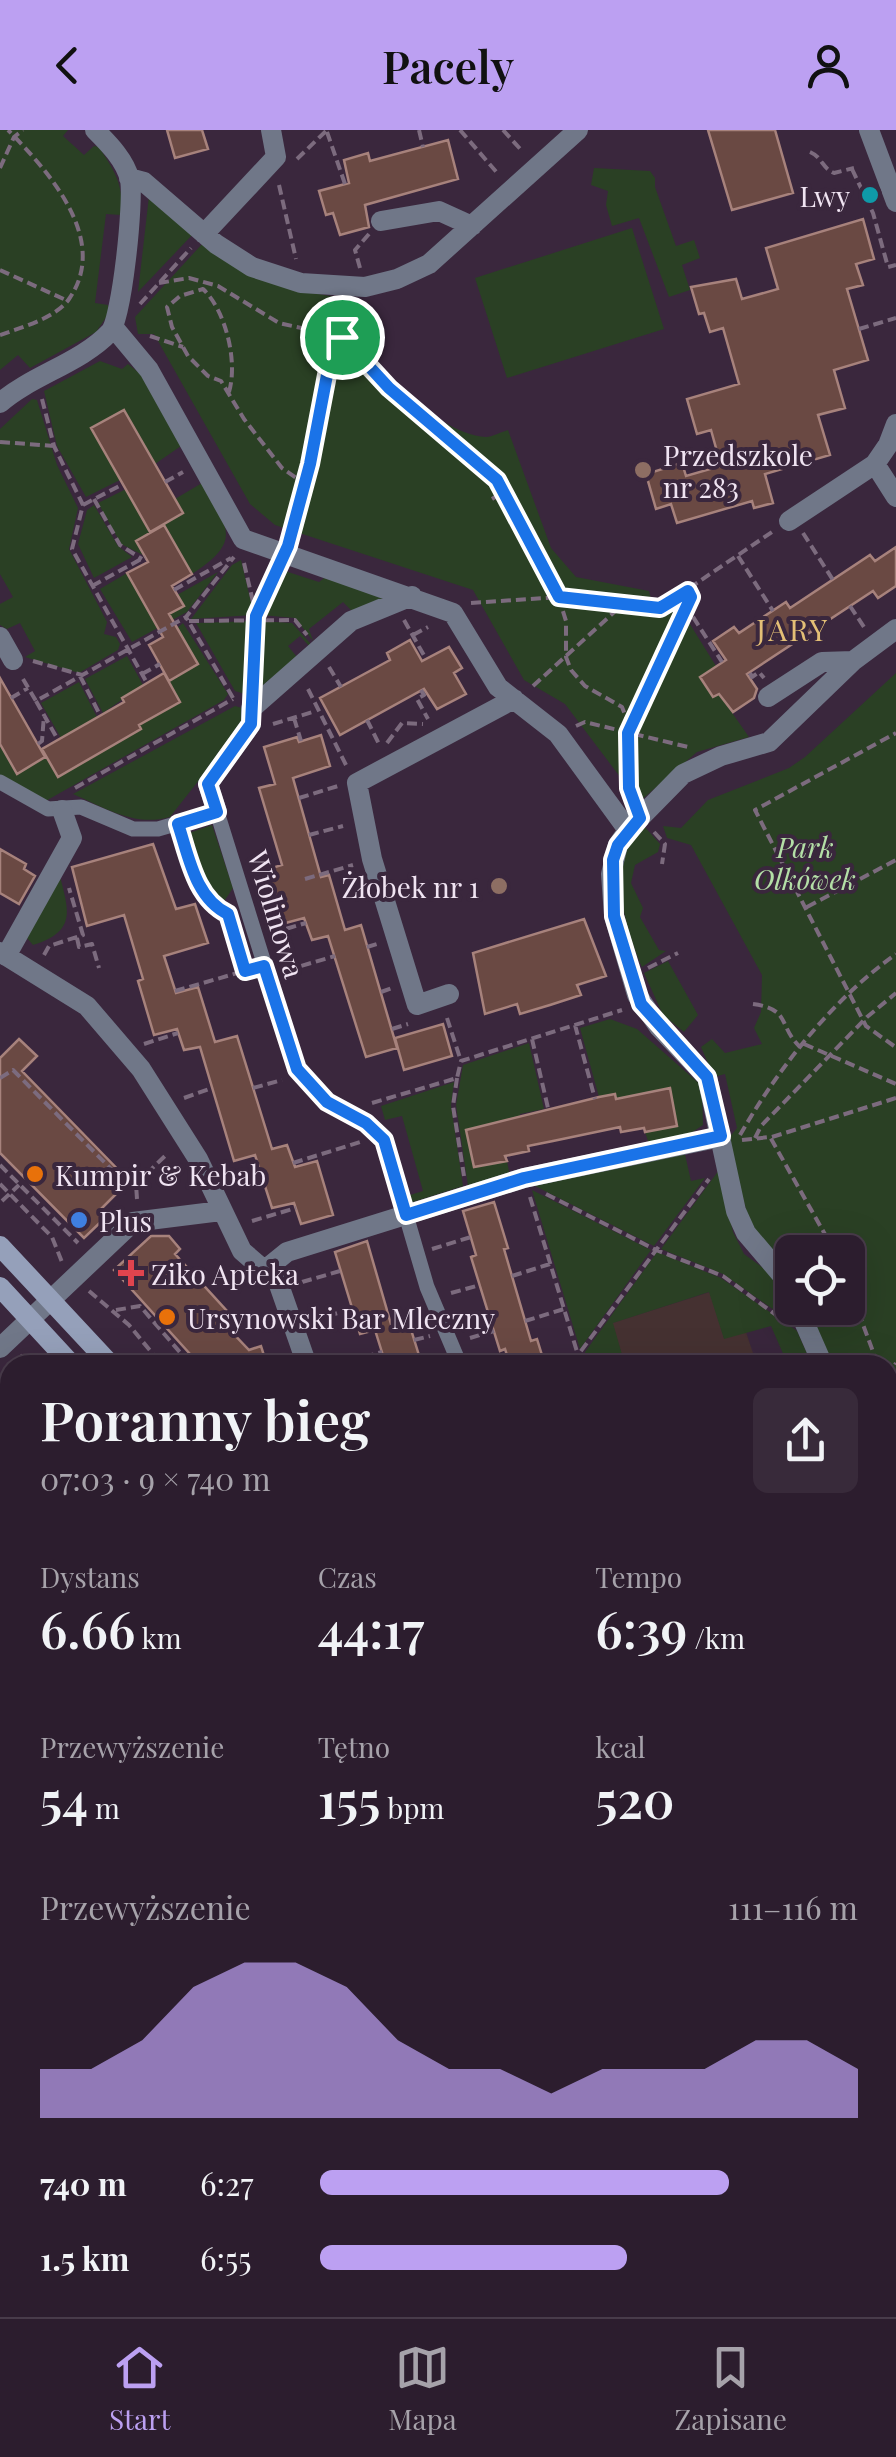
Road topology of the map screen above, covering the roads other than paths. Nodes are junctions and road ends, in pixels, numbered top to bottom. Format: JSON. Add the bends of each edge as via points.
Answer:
{"nodes":[{"id":1,"x":95,"y":130,"type":"edge"},
{"id":2,"x":271,"y":130,"type":"edge"},
{"id":3,"x":578,"y":130,"type":"edge"},
{"id":4,"x":870,"y":130,"type":"edge"},
{"id":5,"x":129,"y":178,"type":"junction"},
{"id":6,"x":896,"y":202,"type":"edge"},
{"id":7,"x":376,"y":226,"type":"road end"},
{"id":8,"x":472,"y":226,"type":"junction"},
{"id":9,"x":204,"y":234,"type":"junction"},
{"id":10,"x":114,"y":328,"type":"junction"},
{"id":11,"x":0,"y":403,"type":"edge"},
{"id":12,"x":896,"y":424,"type":"edge"},
{"id":13,"x":874,"y":464,"type":"junction"},
{"id":14,"x":896,"y":498,"type":"edge"},
{"id":15,"x":791,"y":520,"type":"road end"},
{"id":16,"x":403,"y":599,"type":"junction"},
{"id":17,"x":896,"y":628,"type":"edge"},
{"id":18,"x":0,"y":637,"type":"edge"},
{"id":19,"x":12,"y":660,"type":"road end"},
{"id":20,"x":852,"y":661,"type":"junction"},
{"id":21,"x":768,"y":697,"type":"dead end"},
{"id":22,"x":515,"y":700,"type":"junction"},
{"id":23,"x":0,"y":782,"type":"edge"},
{"id":24,"x":55,"y":810,"type":"junction"},
{"id":25,"x":217,"y":812,"type":"junction"},
{"id":26,"x":634,"y":824,"type":"junction"},
{"id":27,"x":3,"y":954,"type":"edge"},
{"id":28,"x":445,"y":996,"type":"road end"},
{"id":29,"x":723,"y":1147,"type":"junction"},
{"id":30,"x":221,"y":1211,"type":"junction"},
{"id":31,"x":406,"y":1215,"type":"junction"},
{"id":32,"x":0,"y":1246,"type":"edge"},
{"id":33,"x":775,"y":1267,"type":"edge"},
{"id":34,"x":266,"y":1270,"type":"junction"},
{"id":35,"x":0,"y":1288,"type":"edge"},
{"id":36,"x":52,"y":1299,"type":"junction"},
{"id":37,"x":31,"y":1320,"type":"junction"},
{"id":38,"x":797,"y":1325,"type":"edge"},
{"id":39,"x":0,"y":1348,"type":"edge"},
{"id":40,"x":63,"y":1355,"type":"edge"},
{"id":41,"x":102,"y":1355,"type":"edge"},
{"id":42,"x":304,"y":1355,"type":"edge"},
{"id":43,"x":455,"y":1355,"type":"edge"},
{"id":44,"x":816,"y":1355,"type":"edge"}],
"edges":[{"from":1,"to":5,"type":"street"},
{"from":2,"to":9,"type":"street","via":[[276,157]]},
{"from":3,"to":8,"type":"street"},
{"from":4,"to":6,"type":"street"},
{"from":5,"to":9,"type":"street","via":[[144,182]]},
{"from":5,"to":10,"type":"street","via":[[132,212]]},
{"from":7,"to":8,"type":"street","via":[[439,211]]},
{"from":8,"to":9,"type":"street","via":[[429,264],[365,287],[301,283],[252,267]]},
{"from":10,"to":11,"type":"street"},
{"from":10,"to":16,"type":"street","via":[[149,370],[243,540]]},
{"from":12,"to":13,"type":"street"},
{"from":13,"to":14,"type":"street"},
{"from":13,"to":15,"type":"street"},
{"from":16,"to":22,"type":"street","via":[[453,613],[498,687]]},
{"from":16,"to":25,"type":"street","via":[[352,621],[245,710],[208,784]]},
{"from":17,"to":20,"type":"street"},
{"from":18,"to":19,"type":"street"},
{"from":20,"to":21,"type":"street","via":[[822,662]]},
{"from":20,"to":26,"type":"street","via":[[769,742],[683,774]]},
{"from":22,"to":26,"type":"street","via":[[558,734]]},
{"from":22,"to":28,"type":"street","via":[[356,783],[417,1005]]},
{"from":23,"to":24,"type":"street"},
{"from":24,"to":25,"type":"street","via":[[81,807],[134,829]]},
{"from":24,"to":27,"type":"street","via":[[72,838]]},
{"from":25,"to":31,"type":"street","name":"Wiolinowa","via":[[297,1069],[327,1102],[384,1140]]},
{"from":26,"to":29,"type":"street","via":[[613,860],[611,895],[632,979],[641,1004],[707,1077]]},
{"from":27,"to":30,"type":"street","via":[[74,996],[106,1026],[168,1108]]},
{"from":29,"to":31,"type":"street","via":[[467,1196]]},
{"from":29,"to":33,"type":"street","via":[[736,1211]]},
{"from":30,"to":34,"type":"street","via":[[242,1251]]},
{"from":30,"to":36,"type":"street","via":[[133,1222]]},
{"from":31,"to":34,"type":"street","via":[[287,1252]]},
{"from":31,"to":43,"type":"street"},
{"from":32,"to":36,"type":"main road"},
{"from":34,"to":42,"type":"street","via":[[278,1282]]},
{"from":35,"to":37,"type":"main road"},
{"from":36,"to":37,"type":"street"},
{"from":36,"to":41,"type":"main road"},
{"from":37,"to":39,"type":"street"},
{"from":37,"to":40,"type":"main road"},
{"from":38,"to":44,"type":"street"}]}
